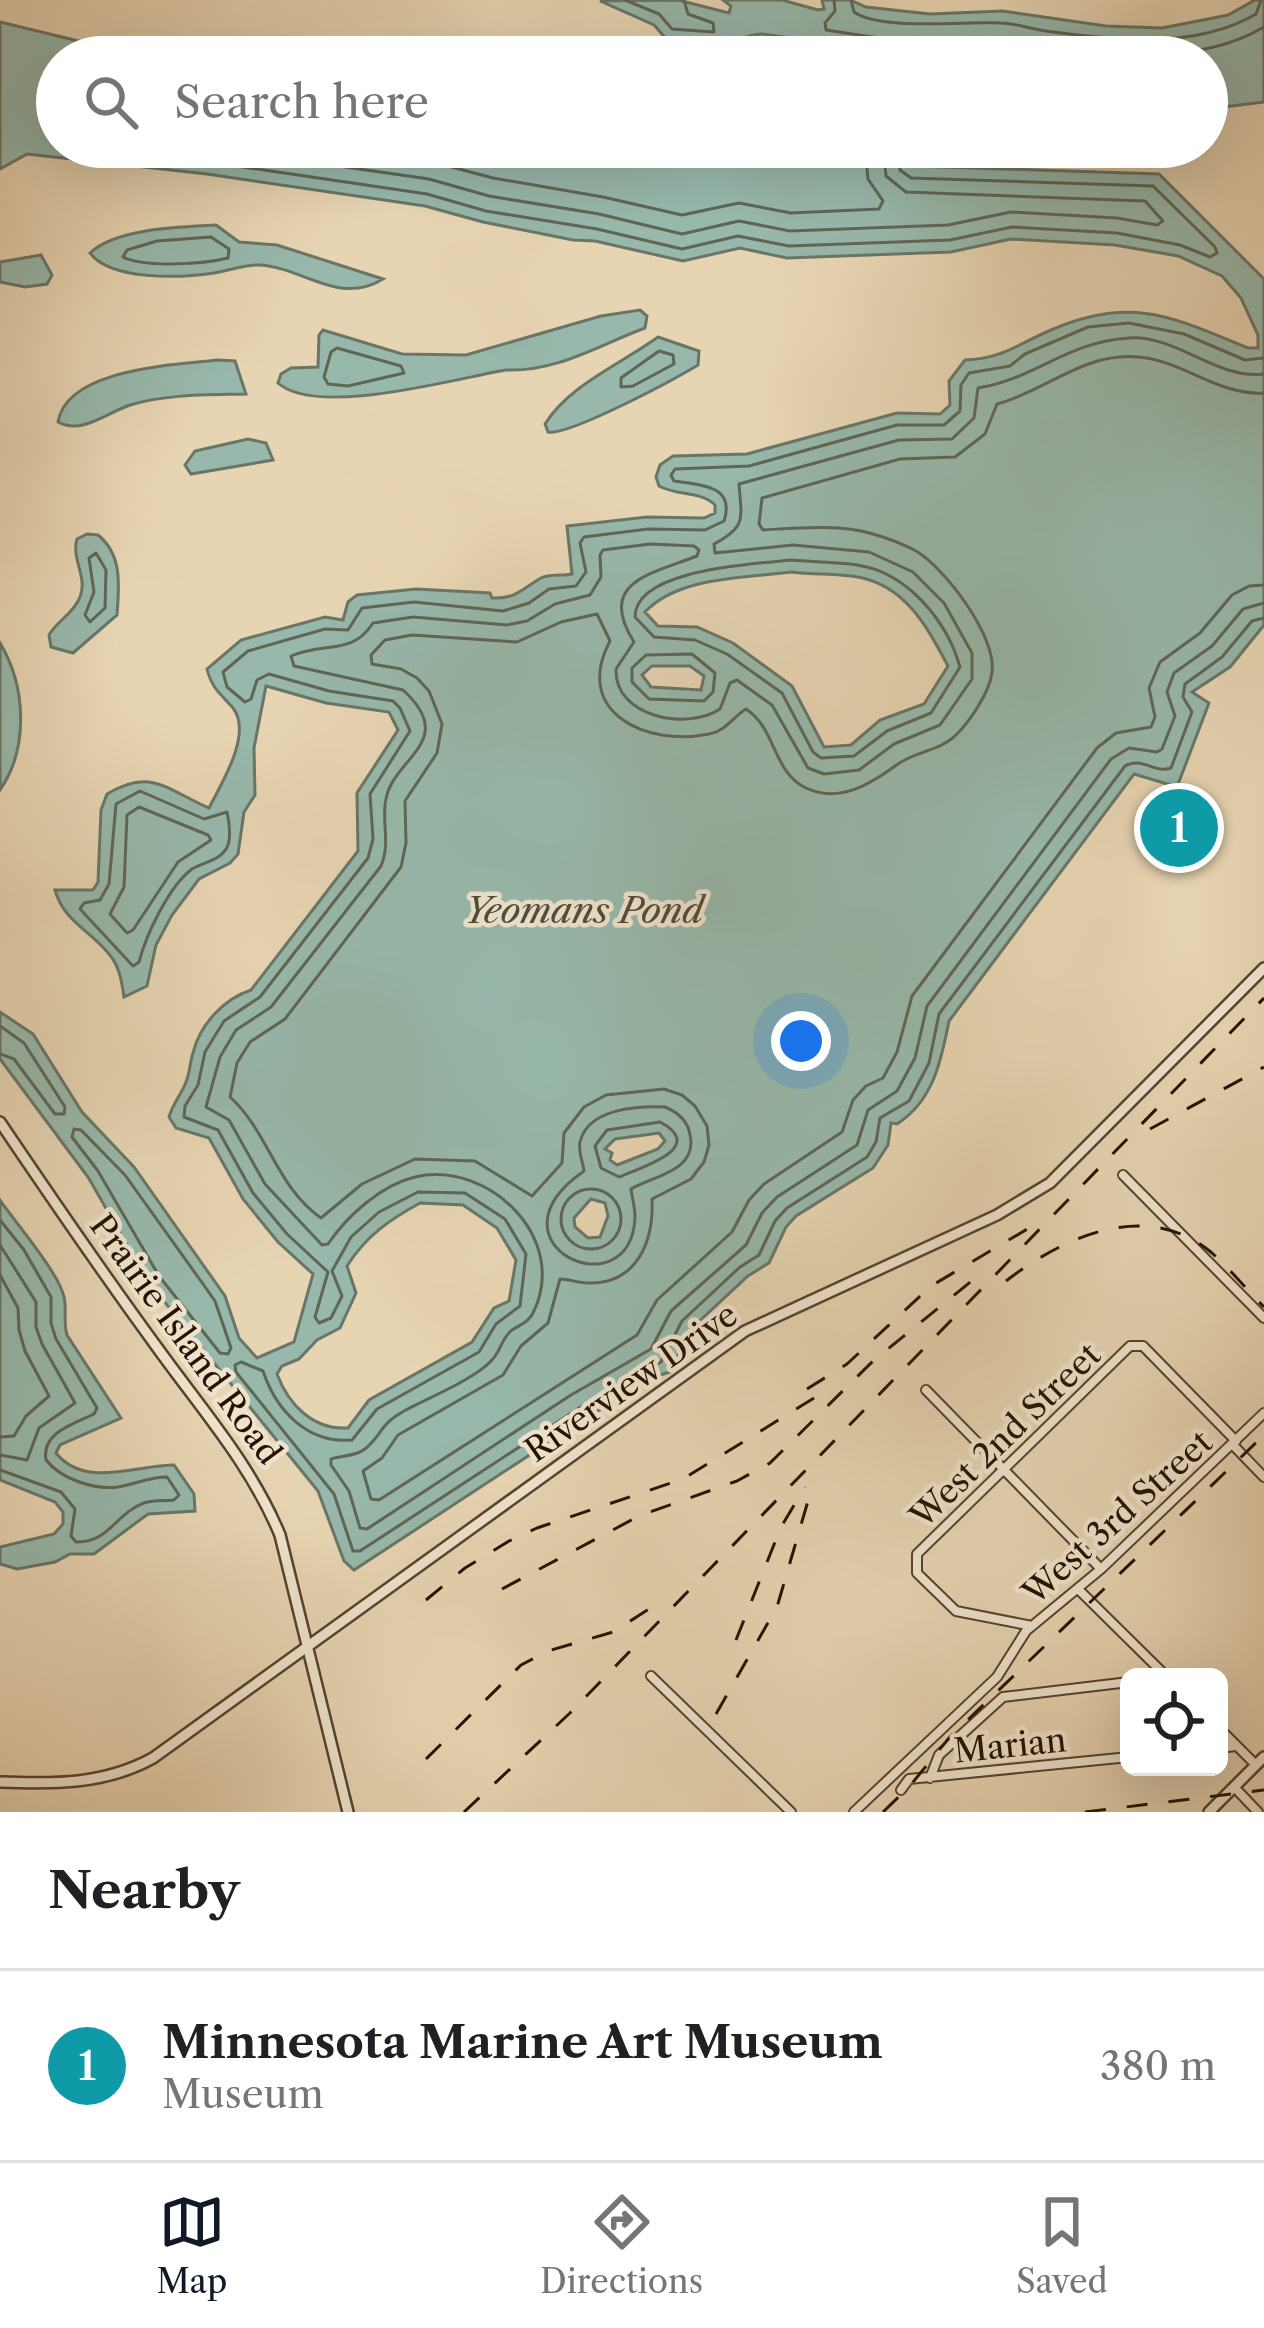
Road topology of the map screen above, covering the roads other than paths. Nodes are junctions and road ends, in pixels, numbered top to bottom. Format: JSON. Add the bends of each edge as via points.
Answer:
{"nodes":[{"id":1,"x":1264,"y":968,"type":"edge"},
{"id":2,"x":0,"y":1122,"type":"edge"},
{"id":3,"x":1123,"y":1175,"type":"dead end"},
{"id":4,"x":1264,"y":1318,"type":"edge"},
{"id":5,"x":926,"y":1390,"type":"dead end"},
{"id":6,"x":1264,"y":1413,"type":"edge"},
{"id":7,"x":1234,"y":1442,"type":"junction"},
{"id":8,"x":1001,"y":1470,"type":"junction"},
{"id":9,"x":1264,"y":1477,"type":"edge"},
{"id":10,"x":1101,"y":1569,"type":"junction"},
{"id":11,"x":1079,"y":1589,"type":"junction"},
{"id":12,"x":1032,"y":1626,"type":"junction"},
{"id":13,"x":308,"y":1646,"type":"junction"},
{"id":14,"x":1158,"y":1668,"type":"edge"},
{"id":15,"x":651,"y":1676,"type":"dead end"},
{"id":16,"x":1120,"y":1683,"type":"edge"},
{"id":17,"x":1228,"y":1737,"type":"edge"},
{"id":18,"x":1237,"y":1746,"type":"junction"},
{"id":19,"x":1228,"y":1747,"type":"edge"},
{"id":20,"x":1120,"y":1758,"type":"edge"},
{"id":21,"x":1260,"y":1761,"type":"edge"},
{"id":22,"x":930,"y":1778,"type":"junction"},
{"id":23,"x":0,"y":1782,"type":"edge"},
{"id":24,"x":1234,"y":1788,"type":"junction"},
{"id":25,"x":901,"y":1790,"type":"dead end"},
{"id":26,"x":348,"y":1812,"type":"edge"},
{"id":27,"x":791,"y":1812,"type":"edge"},
{"id":28,"x":854,"y":1812,"type":"edge"},
{"id":29,"x":1209,"y":1812,"type":"edge"},
{"id":30,"x":1258,"y":1812,"type":"edge"}],
"edges":[{"from":1,"to":13,"type":"street","name":"Riverview Drive","via":[[1050,1183],[745,1331]]},
{"from":2,"to":13,"type":"street","name":"Prairie Island Road","via":[[254,1478],[280,1534]]},
{"from":3,"to":4,"type":"street"},
{"from":5,"to":8,"type":"street"},
{"from":6,"to":7,"type":"street","name":"West 3rd Street"},
{"from":7,"to":8,"type":"street","name":"West 2nd Street","via":[[1143,1346],[1130,1346]]},
{"from":7,"to":9,"type":"street"},
{"from":7,"to":10,"type":"street","name":"West 3rd Street"},
{"from":8,"to":10,"type":"street"},
{"from":8,"to":12,"type":"street","name":"West 2nd Street","via":[[915,1563],[956,1611]]},
{"from":10,"to":11,"type":"street","name":"West 3rd Street"},
{"from":11,"to":12,"type":"street","name":"West 3rd Street"},
{"from":11,"to":14,"type":"street"},
{"from":12,"to":28,"type":"street","name":"West 3rd Street","via":[[997,1677]]},
{"from":13,"to":23,"type":"street","name":"Riverview Drive","via":[[129,1770],[74,1783]]},
{"from":13,"to":26,"type":"street","name":"Prairie Island Road"},
{"from":15,"to":27,"type":"street"},
{"from":16,"to":22,"type":"street","via":[[1003,1697],[939,1754]]},
{"from":17,"to":18,"type":"street"},
{"from":18,"to":19,"type":"street"},
{"from":18,"to":21,"type":"street"},
{"from":20,"to":22,"type":"street","name":"Marian"},
{"from":21,"to":24,"type":"street"},
{"from":22,"to":25,"type":"street","name":"Marian","via":[[909,1779]]},
{"from":24,"to":29,"type":"street"},
{"from":24,"to":30,"type":"street"}]}
